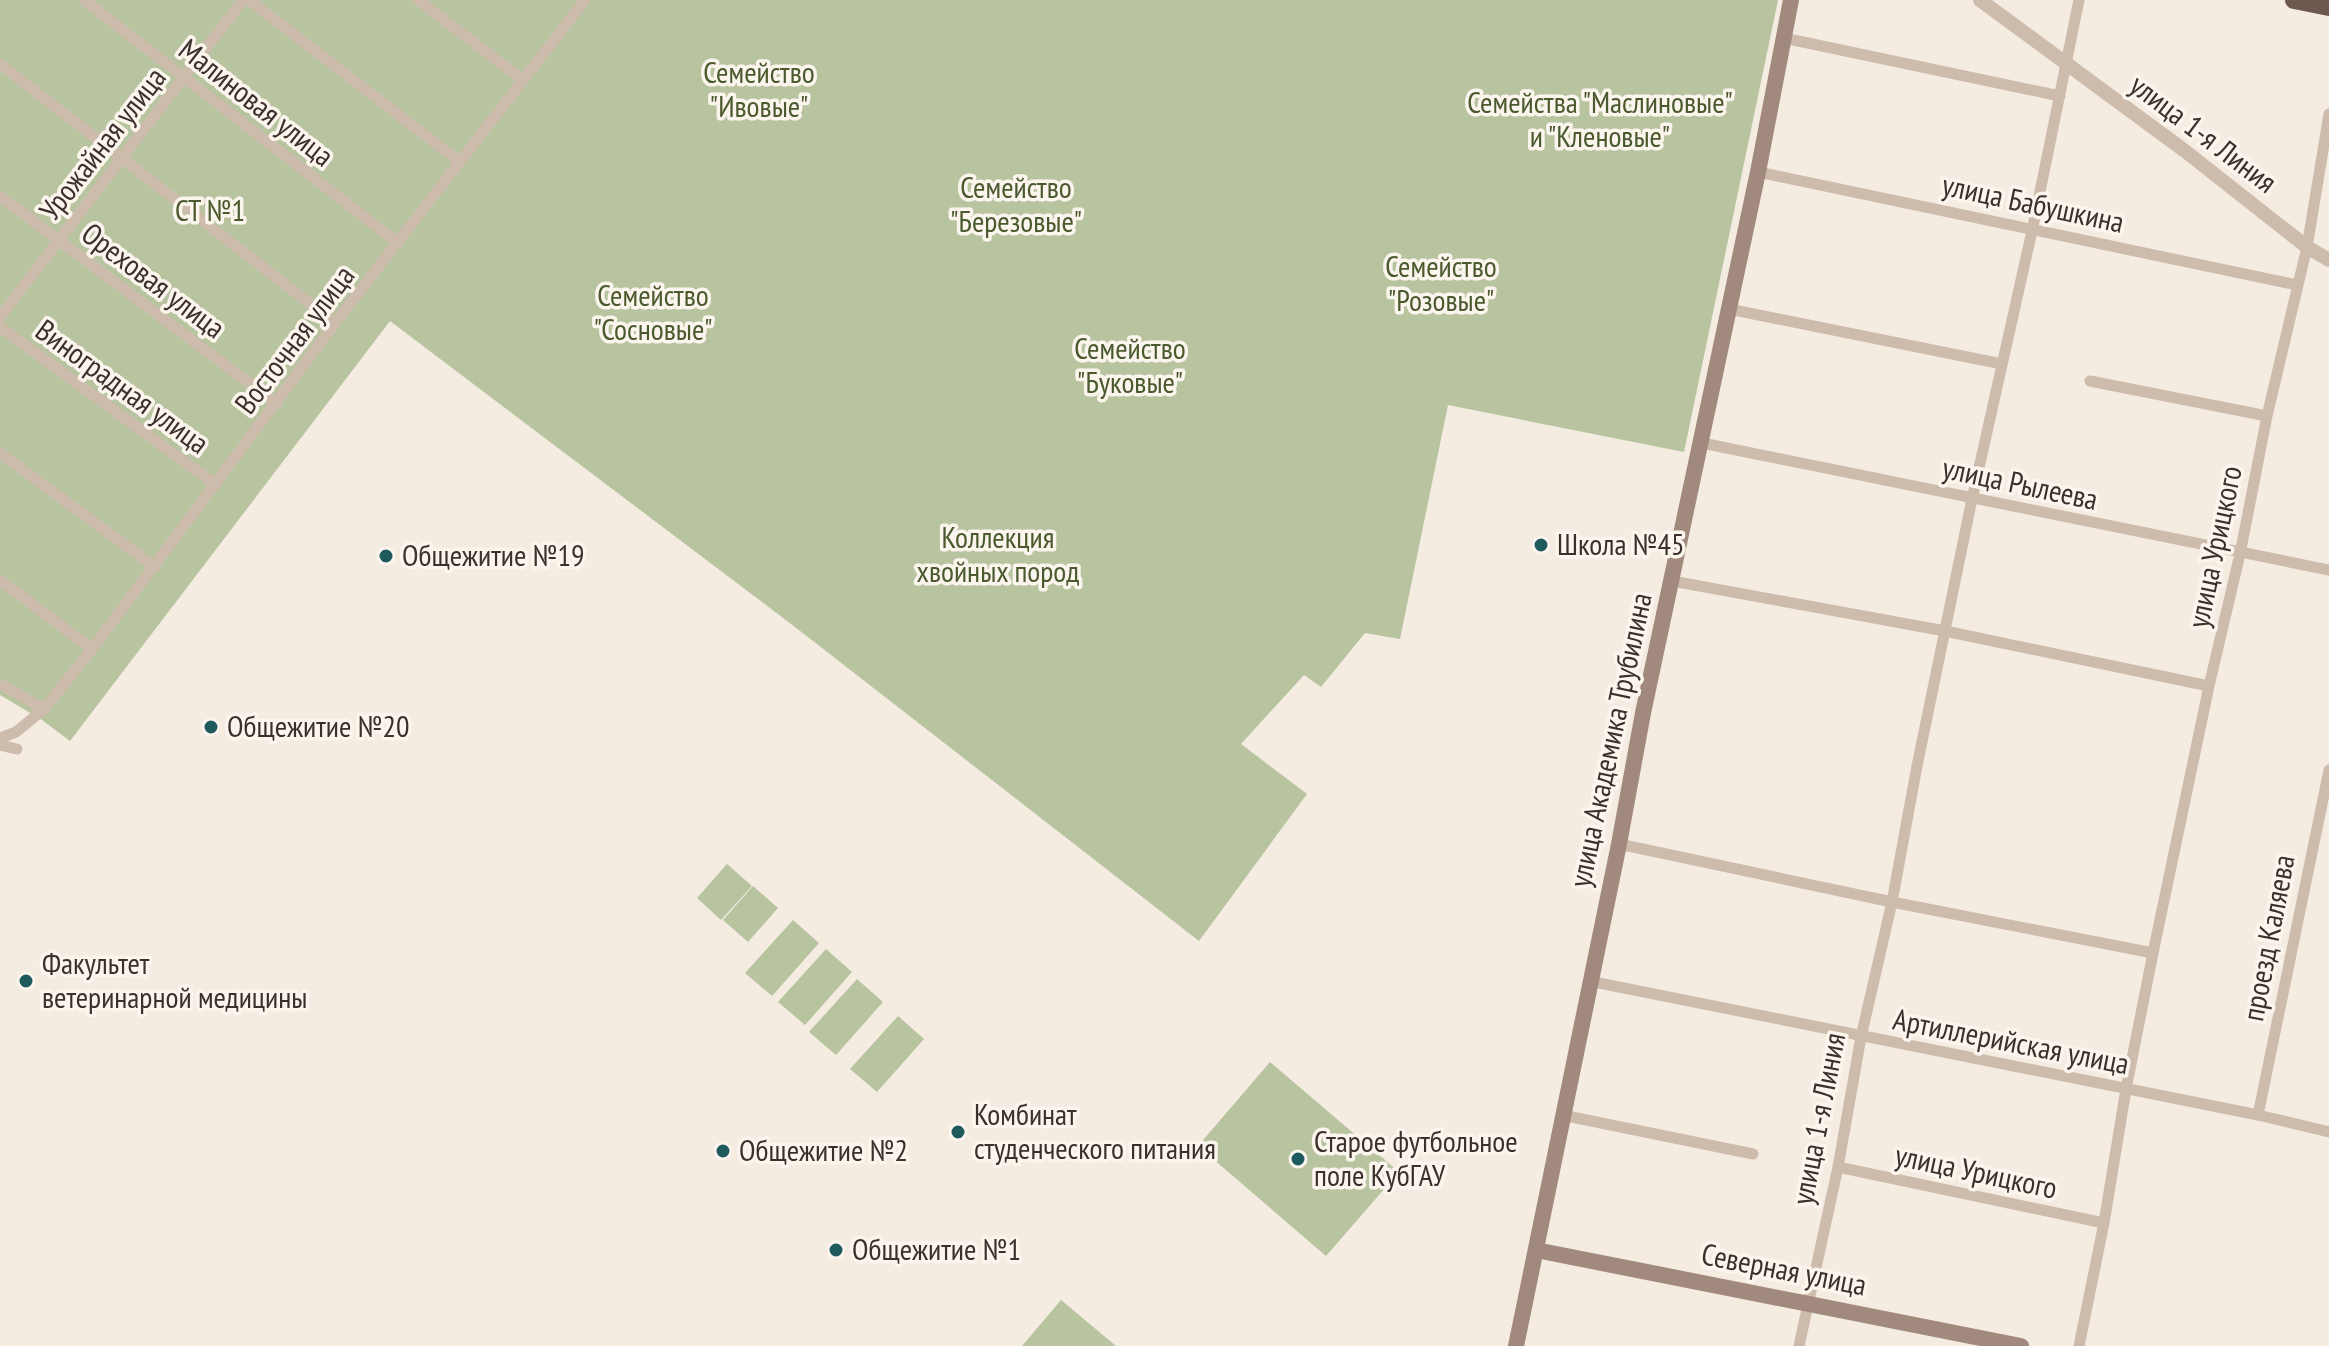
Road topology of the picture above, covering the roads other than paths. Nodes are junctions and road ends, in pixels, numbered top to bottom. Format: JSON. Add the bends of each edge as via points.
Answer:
{"nodes":[{"id":1,"x":84,"y":0,"type":"edge"},
{"id":2,"x":243,"y":0,"type":"edge"},
{"id":3,"x":249,"y":0,"type":"edge"},
{"id":4,"x":418,"y":0,"type":"edge"},
{"id":5,"x":585,"y":0,"type":"edge"},
{"id":6,"x":1791,"y":0,"type":"edge"},
{"id":7,"x":1980,"y":0,"type":"edge"},
{"id":8,"x":2079,"y":0,"type":"edge"},
{"id":9,"x":2294,"y":0,"type":"edge"},
{"id":10,"x":2329,"y":7,"type":"edge"},
{"id":11,"x":1784,"y":38,"type":"junction"},
{"id":12,"x":2066,"y":63,"type":"junction"},
{"id":13,"x":0,"y":64,"type":"edge"},
{"id":14,"x":184,"y":78,"type":"junction"},
{"id":15,"x":523,"y":80,"type":"junction"},
{"id":16,"x":2060,"y":96,"type":"junction"},
{"id":17,"x":2329,"y":114,"type":"edge"},
{"id":18,"x":123,"y":159,"type":"junction"},
{"id":19,"x":460,"y":162,"type":"junction"},
{"id":20,"x":1758,"y":172,"type":"junction"},
{"id":21,"x":0,"y":196,"type":"edge"},
{"id":22,"x":2032,"y":231,"type":"junction"},
{"id":23,"x":59,"y":240,"type":"junction"},
{"id":24,"x":398,"y":243,"type":"junction"},
{"id":25,"x":2307,"y":247,"type":"junction"},
{"id":26,"x":2329,"y":260,"type":"edge"},
{"id":27,"x":2297,"y":285,"type":"junction"},
{"id":28,"x":1729,"y":309,"type":"junction"},
{"id":29,"x":0,"y":317,"type":"edge"},
{"id":30,"x":335,"y":323,"type":"junction"},
{"id":31,"x":0,"y":327,"type":"edge"},
{"id":32,"x":2002,"y":364,"type":"junction"},
{"id":33,"x":2090,"y":381,"type":"dead end"},
{"id":34,"x":277,"y":404,"type":"junction"},
{"id":35,"x":2267,"y":416,"type":"junction"},
{"id":36,"x":1702,"y":443,"type":"junction"},
{"id":37,"x":0,"y":453,"type":"edge"},
{"id":38,"x":216,"y":485,"type":"junction"},
{"id":39,"x":1972,"y":499,"type":"junction"},
{"id":40,"x":2240,"y":554,"type":"junction"},
{"id":41,"x":155,"y":567,"type":"junction"},
{"id":42,"x":2329,"y":570,"type":"edge"},
{"id":43,"x":0,"y":580,"type":"edge"},
{"id":44,"x":1672,"y":581,"type":"junction"},
{"id":45,"x":1945,"y":631,"type":"junction"},
{"id":46,"x":92,"y":649,"type":"junction"},
{"id":47,"x":0,"y":684,"type":"edge"},
{"id":48,"x":2209,"y":686,"type":"junction"},
{"id":49,"x":44,"y":709,"type":"junction"},
{"id":50,"x":0,"y":738,"type":"edge"},
{"id":51,"x":0,"y":745,"type":"edge"},
{"id":52,"x":17,"y":749,"type":"dead end"},
{"id":53,"x":2329,"y":770,"type":"edge"},
{"id":54,"x":1619,"y":844,"type":"junction"},
{"id":55,"x":1892,"y":902,"type":"junction"},
{"id":56,"x":2153,"y":953,"type":"junction"},
{"id":57,"x":1589,"y":981,"type":"junction"},
{"id":58,"x":1861,"y":1037,"type":"junction"},
{"id":59,"x":2126,"y":1089,"type":"junction"},
{"id":60,"x":1562,"y":1115,"type":"junction"},
{"id":61,"x":2258,"y":1115,"type":"junction"},
{"id":62,"x":2329,"y":1132,"type":"edge"},
{"id":63,"x":1753,"y":1154,"type":"dead end"},
{"id":64,"x":1838,"y":1167,"type":"junction"},
{"id":65,"x":2104,"y":1223,"type":"junction"},
{"id":66,"x":1536,"y":1250,"type":"junction"},
{"id":67,"x":1807,"y":1304,"type":"junction"},
{"id":68,"x":1516,"y":1346,"type":"edge"},
{"id":69,"x":1799,"y":1346,"type":"edge"},
{"id":70,"x":2021,"y":1346,"type":"edge"},
{"id":71,"x":2079,"y":1346,"type":"edge"}],
"edges":[{"from":1,"to":14,"type":"street","name":"Малиновая улица"},
{"from":2,"to":14,"type":"street","name":"Урожайная улица"},
{"from":3,"to":19,"type":"street"},
{"from":4,"to":15,"type":"street"},
{"from":5,"to":15,"type":"street","name":"Восточная улица"},
{"from":6,"to":11,"type":"main road","name":"улица Академика Трубилина"},
{"from":7,"to":12,"type":"street","name":"улица 1-я Линия"},
{"from":8,"to":12,"type":"street","name":"улица 1-я Линия"},
{"from":9,"to":10,"type":"highway"},
{"from":11,"to":16,"type":"street"},
{"from":11,"to":20,"type":"main road","name":"улица Академика Трубилина"},
{"from":12,"to":16,"type":"street","name":"улица 1-я Линия"},
{"from":12,"to":25,"type":"street","name":"улица 1-я Линия"},
{"from":13,"to":18,"type":"street"},
{"from":14,"to":18,"type":"street","name":"Урожайная улица"},
{"from":14,"to":24,"type":"street","name":"Малиновая улица"},
{"from":15,"to":19,"type":"street","name":"Восточная улица"},
{"from":16,"to":22,"type":"street","name":"улица 1-я Линия"},
{"from":17,"to":25,"type":"street","name":"улица Урицкого"},
{"from":18,"to":23,"type":"street","name":"Урожайная улица"},
{"from":18,"to":30,"type":"street"},
{"from":19,"to":24,"type":"street","name":"Восточная улица"},
{"from":20,"to":22,"type":"street","name":"улица Бабушкина"},
{"from":20,"to":28,"type":"main road","name":"улица Академика Трубилина"},
{"from":21,"to":23,"type":"street","name":"Ореховая улица"},
{"from":22,"to":27,"type":"street","name":"улица Бабушкина"},
{"from":22,"to":32,"type":"street","name":"улица 1-я Линия"},
{"from":23,"to":29,"type":"street","name":"Урожайная улица"},
{"from":23,"to":34,"type":"street","name":"Ореховая улица"},
{"from":24,"to":30,"type":"street","name":"Восточная улица"},
{"from":25,"to":26,"type":"street"},
{"from":25,"to":27,"type":"street","name":"улица Урицкого"},
{"from":27,"to":35,"type":"street","name":"улица Урицкого"},
{"from":28,"to":32,"type":"street"},
{"from":28,"to":36,"type":"main road","name":"улица Академика Трубилина"},
{"from":30,"to":34,"type":"street","name":"Восточная улица"},
{"from":31,"to":38,"type":"street","name":"Виноградная улица"},
{"from":32,"to":39,"type":"street","name":"улица 1-я Линия"},
{"from":33,"to":35,"type":"street"},
{"from":34,"to":38,"type":"street","name":"Восточная улица"},
{"from":35,"to":40,"type":"street","name":"улица Урицкого"},
{"from":36,"to":39,"type":"street","name":"улица Рылеева"},
{"from":36,"to":44,"type":"main road","name":"улица Академика Трубилина"},
{"from":37,"to":41,"type":"street"},
{"from":38,"to":41,"type":"street","name":"Восточная улица"},
{"from":39,"to":40,"type":"street","name":"улица Рылеева"},
{"from":39,"to":45,"type":"street","name":"улица 1-я Линия"},
{"from":40,"to":42,"type":"street","name":"улица Рылеева"},
{"from":40,"to":48,"type":"street","name":"улица Урицкого"},
{"from":41,"to":46,"type":"street","name":"Восточная улица"},
{"from":43,"to":46,"type":"street"},
{"from":44,"to":45,"type":"street"},
{"from":44,"to":54,"type":"main road","name":"улица Академика Трубилина"},
{"from":45,"to":48,"type":"street"},
{"from":45,"to":55,"type":"street","name":"улица 1-я Линия"},
{"from":46,"to":49,"type":"street","name":"Восточная улица"},
{"from":47,"to":49,"type":"street"},
{"from":48,"to":56,"type":"street","name":"улица Урицкого"},
{"from":49,"to":50,"type":"street","name":"Восточная улица"},
{"from":51,"to":52,"type":"street"},
{"from":53,"to":61,"type":"street","name":"проезд Каляева"},
{"from":54,"to":55,"type":"street"},
{"from":54,"to":57,"type":"main road","name":"улица Академика Трубилина"},
{"from":55,"to":56,"type":"street"},
{"from":55,"to":58,"type":"street","name":"улица 1-я Линия"},
{"from":56,"to":59,"type":"street","name":"улица Урицкого"},
{"from":57,"to":58,"type":"street","name":"Артиллерийская улица"},
{"from":57,"to":60,"type":"main road","name":"улица Академика Трубилина"},
{"from":58,"to":59,"type":"street","name":"Артиллерийская улица"},
{"from":58,"to":64,"type":"street","name":"улица 1-я Линия"},
{"from":59,"to":61,"type":"street","name":"Артиллерийская улица"},
{"from":59,"to":65,"type":"street","name":"улица Урицкого"},
{"from":60,"to":63,"type":"street"},
{"from":60,"to":66,"type":"main road","name":"улица Академика Трубилина"},
{"from":61,"to":62,"type":"street","name":"Артиллерийская улица"},
{"from":64,"to":65,"type":"street","name":"улица Урицкого"},
{"from":64,"to":67,"type":"street","name":"улица 1-я Линия"},
{"from":65,"to":71,"type":"street","name":"улица Урицкого"},
{"from":66,"to":67,"type":"main road","name":"Северная улица"},
{"from":66,"to":68,"type":"main road","name":"улица Академика Трубилина"},
{"from":67,"to":69,"type":"street","name":"улица 1-я Линия"},
{"from":67,"to":70,"type":"main road","name":"Северная улица"}]}
